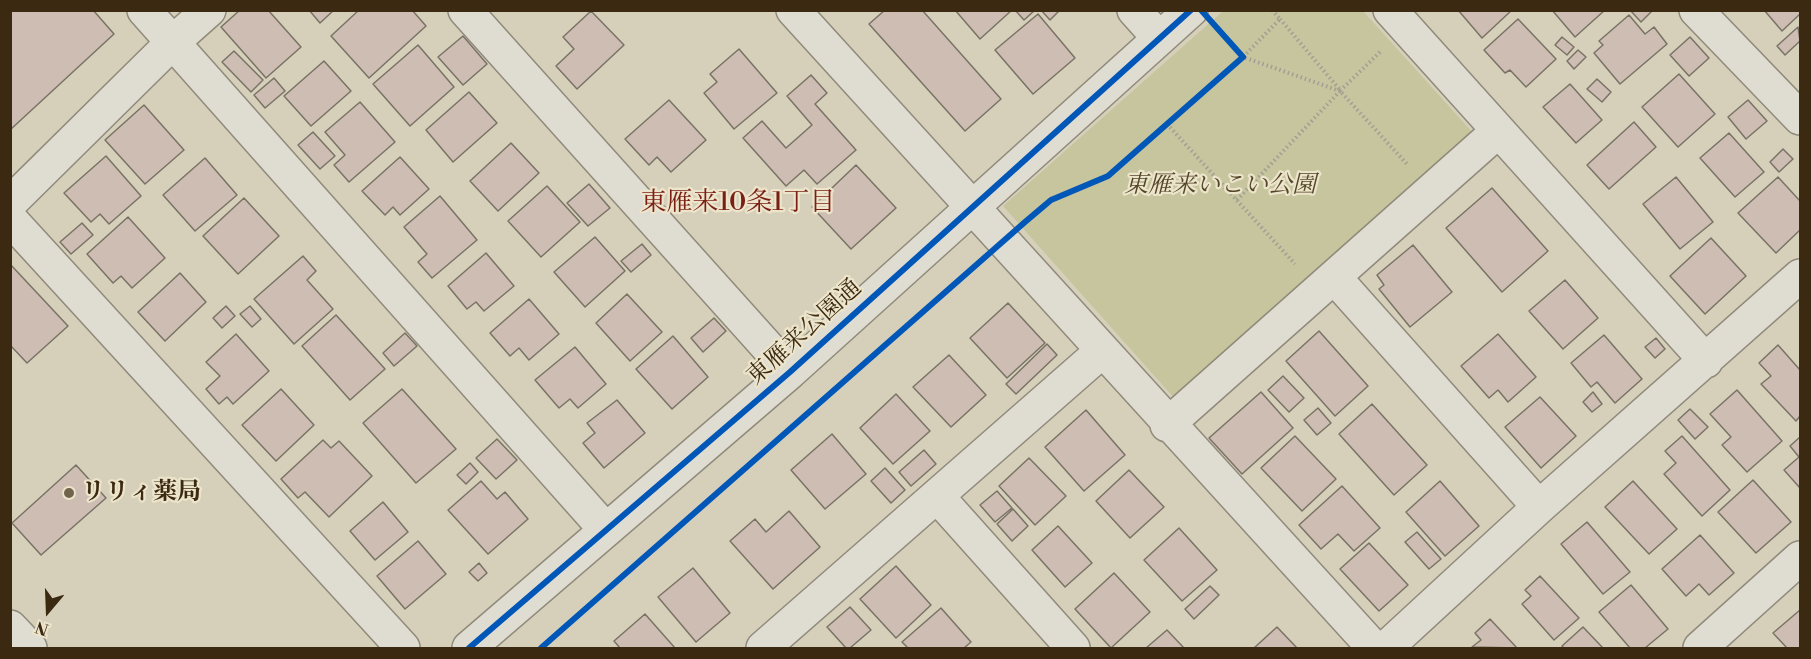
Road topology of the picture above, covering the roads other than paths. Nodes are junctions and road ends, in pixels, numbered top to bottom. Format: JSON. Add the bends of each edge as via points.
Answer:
{"nodes":[{"id":1,"x":144,"y":10,"type":"edge"},
{"id":2,"x":209,"y":10,"type":"edge"},
{"id":3,"x":465,"y":10,"type":"edge"},
{"id":4,"x":793,"y":10,"type":"edge"},
{"id":5,"x":1134,"y":10,"type":"edge"},
{"id":6,"x":1191,"y":10,"type":"edge"},
{"id":7,"x":1390,"y":10,"type":"edge"},
{"id":8,"x":1696,"y":10,"type":"edge"},
{"id":9,"x":1159,"y":38,"type":"junction"},
{"id":10,"x":173,"y":42,"type":"junction"},
{"id":11,"x":1800,"y":118,"type":"edge"},
{"id":12,"x":1497,"y":132,"type":"junction"},
{"id":13,"x":10,"y":203,"type":"edge"},
{"id":14,"x":971,"y":207,"type":"junction"},
{"id":15,"x":10,"y":219,"type":"edge"},
{"id":16,"x":1800,"y":276,"type":"edge"},
{"id":17,"x":1335,"y":278,"type":"junction"},
{"id":18,"x":1101,"y":352,"type":"junction"},
{"id":19,"x":1706,"y":361,"type":"junction"},
{"id":20,"x":790,"y":372,"type":"junction"},
{"id":21,"x":1167,"y":424,"type":"junction"},
{"id":22,"x":937,"y":496,"type":"junction"},
{"id":23,"x":1539,"y":507,"type":"junction"},
{"id":24,"x":605,"y":529,"type":"junction"},
{"id":25,"x":1800,"y":558,"type":"edge"},
{"id":26,"x":10,"y":627,"type":"edge"},
{"id":27,"x":30,"y":648,"type":"edge"},
{"id":28,"x":403,"y":648,"type":"edge"},
{"id":29,"x":469,"y":648,"type":"edge"},
{"id":30,"x":762,"y":648,"type":"edge"},
{"id":31,"x":1073,"y":648,"type":"edge"},
{"id":32,"x":1374,"y":648,"type":"edge"},
{"id":33,"x":1386,"y":648,"type":"edge"},
{"id":34,"x":1700,"y":648,"type":"edge"}],
"edges":[{"from":1,"to":10,"type":"street"},
{"from":2,"to":10,"type":"street"},
{"from":3,"to":20,"type":"street"},
{"from":4,"to":14,"type":"street"},
{"from":5,"to":9,"type":"street"},
{"from":6,"to":9,"type":"street","name":"東雁来公園通"},
{"from":7,"to":12,"type":"street"},
{"from":8,"to":11,"type":"street"},
{"from":9,"to":14,"type":"street","name":"東雁来公園通"},
{"from":10,"to":13,"type":"street"},
{"from":10,"to":24,"type":"street"},
{"from":12,"to":17,"type":"street"},
{"from":12,"to":19,"type":"street"},
{"from":14,"to":18,"type":"street"},
{"from":14,"to":20,"type":"street","name":"東雁来公園通"},
{"from":15,"to":28,"type":"street"},
{"from":16,"to":19,"type":"street"},
{"from":17,"to":21,"type":"street"},
{"from":17,"to":23,"type":"street"},
{"from":18,"to":21,"type":"street"},
{"from":18,"to":22,"type":"street"},
{"from":19,"to":23,"type":"street"},
{"from":20,"to":24,"type":"street","name":"東雁来公園通"},
{"from":21,"to":32,"type":"street"},
{"from":22,"to":30,"type":"street"},
{"from":22,"to":31,"type":"street"},
{"from":23,"to":33,"type":"street"},
{"from":24,"to":29,"type":"street","name":"東雁来公園通"},
{"from":25,"to":34,"type":"street"},
{"from":26,"to":27,"type":"street"}]}
